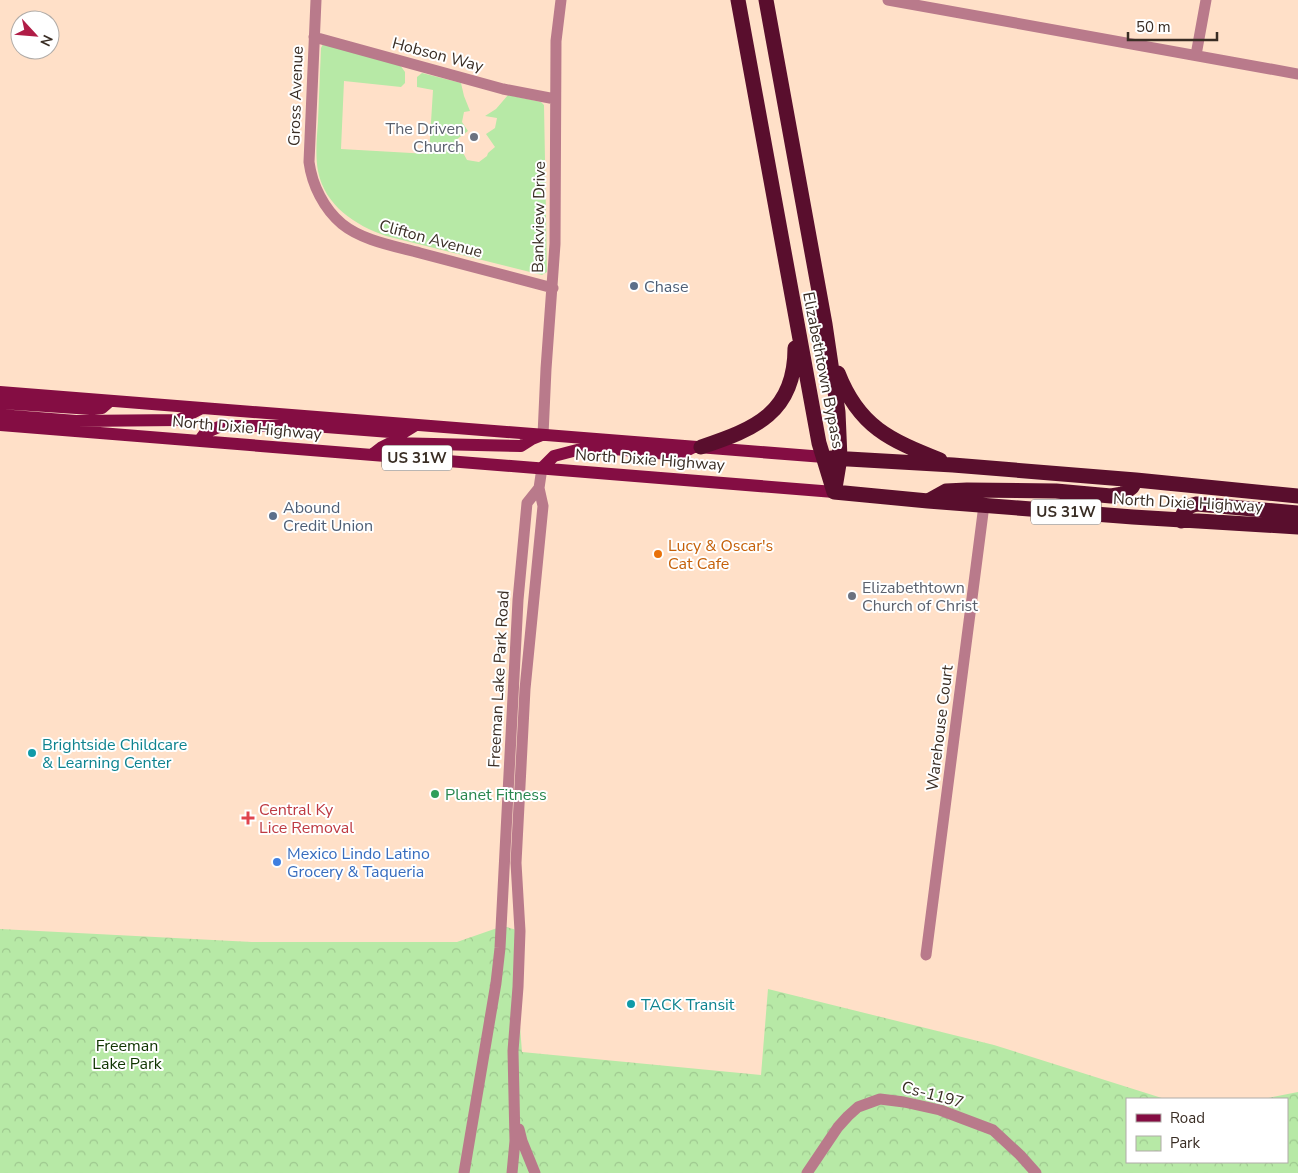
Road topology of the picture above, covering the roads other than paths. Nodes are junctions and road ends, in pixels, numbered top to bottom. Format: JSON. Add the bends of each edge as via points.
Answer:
{"nodes":[{"id":1,"x":316,"y":0,"type":"edge"},
{"id":2,"x":561,"y":0,"type":"edge"},
{"id":3,"x":738,"y":0,"type":"edge"},
{"id":4,"x":766,"y":0,"type":"edge"},
{"id":5,"x":888,"y":0,"type":"edge"},
{"id":6,"x":1206,"y":0,"type":"edge"},
{"id":7,"x":953,"y":6,"type":"edge"},
{"id":8,"x":314,"y":37,"type":"junction"},
{"id":9,"x":1196,"y":55,"type":"junction"},
{"id":10,"x":1298,"y":74,"type":"edge"},
{"id":11,"x":554,"y":99,"type":"junction"},
{"id":12,"x":318,"y":192,"type":"joint"},
{"id":13,"x":553,"y":288,"type":"junction"},
{"id":14,"x":795,"y":312,"type":"junction"},
{"id":15,"x":825,"y":324,"type":"junction"},
{"id":16,"x":0,"y":392,"type":"edge"},
{"id":17,"x":110,"y":401,"type":"junction"},
{"id":18,"x":0,"y":403,"type":"edge"},
{"id":19,"x":202,"y":408,"type":"junction"},
{"id":20,"x":0,"y":415,"type":"edge"},
{"id":21,"x":0,"y":425,"type":"edge"},
{"id":22,"x":416,"y":425,"type":"junction"},
{"id":23,"x":543,"y":435,"type":"junction"},
{"id":24,"x":199,"y":440,"type":"junction"},
{"id":25,"x":697,"y":447,"type":"junction"},
{"id":26,"x":373,"y":454,"type":"junction"},
{"id":27,"x":824,"y":457,"type":"junction"},
{"id":28,"x":840,"y":458,"type":"junction"},
{"id":29,"x":953,"y":465,"type":"junction"},
{"id":30,"x":542,"y":468,"type":"junction"},
{"id":31,"x":1136,"y":480,"type":"junction"},
{"id":32,"x":539,"y":488,"type":"junction"},
{"id":33,"x":834,"y":492,"type":"junction"},
{"id":34,"x":1298,"y":496,"type":"edge"},
{"id":35,"x":928,"y":501,"type":"junction"},
{"id":36,"x":984,"y":505,"type":"junction"},
{"id":37,"x":1298,"y":513,"type":"edge"},
{"id":38,"x":1181,"y":521,"type":"junction"},
{"id":39,"x":1298,"y":527,"type":"edge"},
{"id":40,"x":926,"y":956,"type":"dead end"},
{"id":41,"x":515,"y":1111,"type":"junction"},
{"id":42,"x":464,"y":1173,"type":"edge"},
{"id":43,"x":512,"y":1173,"type":"edge"},
{"id":44,"x":535,"y":1173,"type":"edge"},
{"id":45,"x":807,"y":1173,"type":"edge"},
{"id":46,"x":1036,"y":1173,"type":"edge"}],
"edges":[{"from":1,"to":8,"type":"street","name":"Gross Avenue"},
{"from":2,"to":11,"type":"street","name":"Bankview Drive"},
{"from":3,"to":14,"type":"highway","name":"Elizabethtown Bypass"},
{"from":4,"to":15,"type":"highway","name":"Elizabethtown Bypass"},
{"from":5,"to":7,"type":"street"},
{"from":6,"to":9,"type":"street"},
{"from":7,"to":9,"type":"street"},
{"from":8,"to":11,"type":"street","name":"Hobson Way"},
{"from":8,"to":12,"type":"street","name":"Gross Avenue","via":[[309,162]]},
{"from":9,"to":10,"type":"street"},
{"from":11,"to":13,"type":"street","name":"Bankview Drive"},
{"from":12,"to":13,"type":"street","name":"Clifton Avenue","via":[[331,213],[360,235]]},
{"from":13,"to":23,"type":"street","name":"Bankview Drive"},
{"from":14,"to":25,"type":"highway","via":[[795,366],[783,398],[774,410],[737,435]]},
{"from":14,"to":27,"type":"highway","name":"Elizabethtown Bypass"},
{"from":15,"to":28,"type":"highway","name":"Elizabethtown Bypass","via":[[838,412]]},
{"from":15,"to":29,"type":"highway","via":[[844,390],[869,422],[902,445]]},
{"from":16,"to":17,"type":"main road","name":"North Dixie Highway","number":"US 31W"},
{"from":17,"to":18,"type":"main road","via":[[102,408],[92,409]]},
{"from":17,"to":19,"type":"main road","name":"North Dixie Highway","number":"US 31W"},
{"from":19,"to":20,"type":"main road","via":[[180,420],[76,421]]},
{"from":19,"to":22,"type":"main road","name":"North Dixie Highway","number":"US 31W"},
{"from":21,"to":24,"type":"main road","name":"North Dixie Highway","number":"US 31W"},
{"from":22,"to":23,"type":"main road","name":"North Dixie Highway","number":"US 31W"},
{"from":22,"to":24,"type":"main road","via":[[403,433],[313,426],[221,426],[205,433]]},
{"from":23,"to":25,"type":"main road","name":"North Dixie Highway","number":"US 31W"},
{"from":23,"to":26,"type":"main road","via":[[521,446],[390,443]]},
{"from":24,"to":26,"type":"main road","name":"North Dixie Highway","number":"US 31W"},
{"from":25,"to":27,"type":"main road","name":"North Dixie Highway","number":"US 31W"},
{"from":25,"to":30,"type":"main road","via":[[678,455],[604,448],[577,450],[554,456]]},
{"from":26,"to":30,"type":"main road","name":"North Dixie Highway","number":"US 31W"},
{"from":27,"to":28,"type":"highway","number":"US 31W"},
{"from":27,"to":33,"type":"highway","name":"Elizabethtown Bypass"},
{"from":28,"to":29,"type":"highway","number":"US 31W"},
{"from":28,"to":33,"type":"highway","name":"Elizabethtown Bypass"},
{"from":29,"to":31,"type":"highway","name":"North Dixie Highway","number":"US 31W"},
{"from":30,"to":32,"type":"street","name":"Freeman Lake Park Road"},
{"from":30,"to":33,"type":"main road","name":"North Dixie Highway","number":"US 31W"},
{"from":31,"to":34,"type":"highway","name":"North Dixie Highway","number":"US 31W"},
{"from":31,"to":35,"type":"highway","via":[[1123,494],[1111,496],[1056,491],[967,490],[946,492]]},
{"from":32,"to":41,"type":"street","name":"Freeman Lake Park Road","via":[[544,506],[524,689],[516,863],[520,932],[512,1070]]},
{"from":32,"to":42,"type":"street","name":"Freeman Lake Park Road","via":[[527,503],[518,600],[503,926]]},
{"from":33,"to":35,"type":"highway","name":"North Dixie Highway","number":"US 31W"},
{"from":35,"to":36,"type":"highway","name":"North Dixie Highway","number":"US 31W"},
{"from":36,"to":38,"type":"highway","name":"North Dixie Highway","number":"US 31W"},
{"from":36,"to":40,"type":"street","name":"Warehouse Court"},
{"from":37,"to":38,"type":"highway","via":[[1197,504],[1185,509]]},
{"from":38,"to":39,"type":"highway","name":"North Dixie Highway","number":"US 31W"},
{"from":41,"to":43,"type":"street"},
{"from":41,"to":44,"type":"street","via":[[522,1141]]},
{"from":45,"to":46,"type":"street","name":"Cs-1197","via":[[848,1116],[858,1107],[880,1099],[940,1110],[992,1130]]}]}
